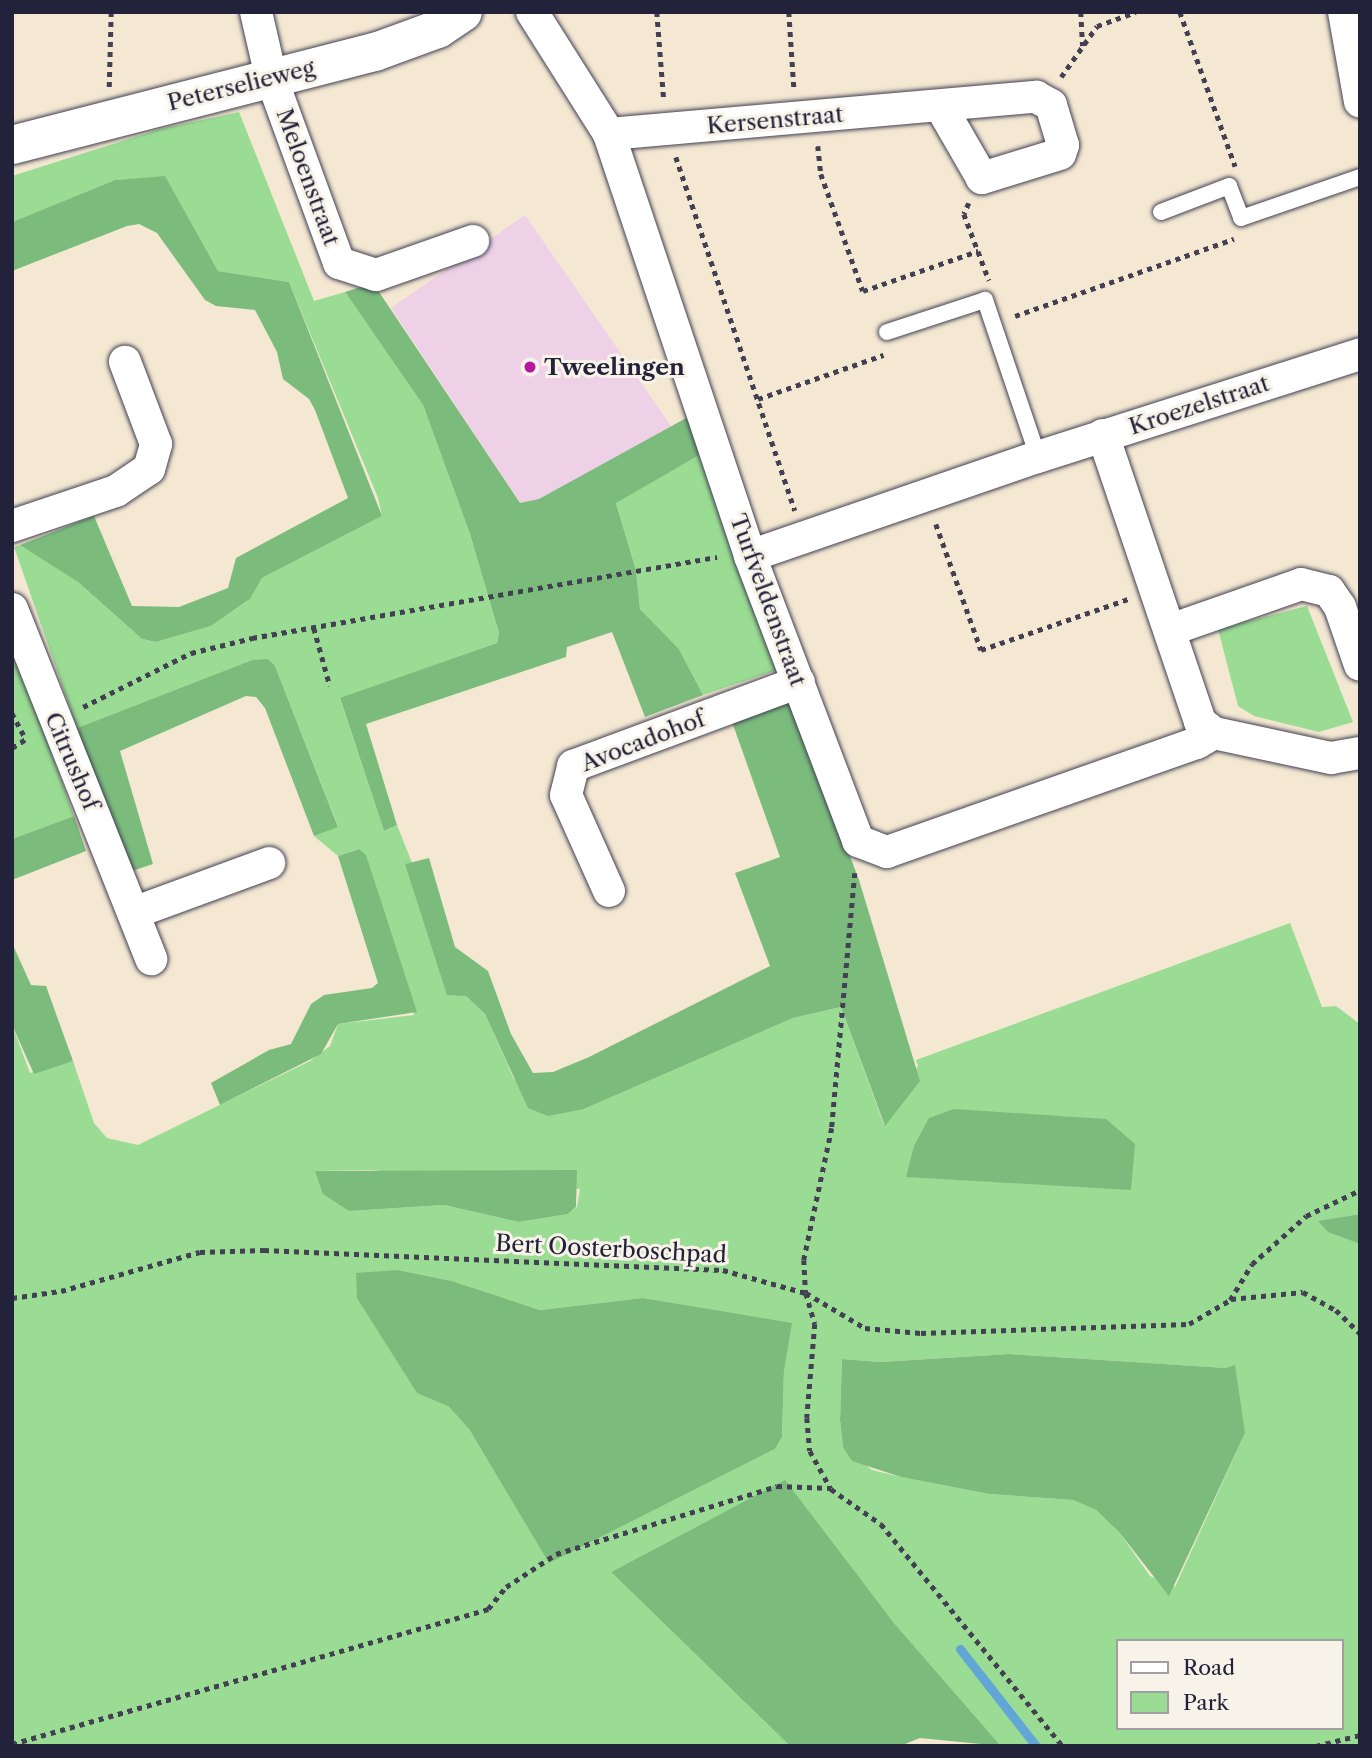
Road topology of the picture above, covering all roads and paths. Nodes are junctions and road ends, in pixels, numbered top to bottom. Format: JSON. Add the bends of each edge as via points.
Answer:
{"nodes":[{"id":1,"x":111,"y":12,"type":"edge"},
{"id":2,"x":256,"y":12,"type":"edge"},
{"id":3,"x":463,"y":12,"type":"edge"},
{"id":4,"x":532,"y":12,"type":"edge"},
{"id":5,"x":657,"y":12,"type":"edge"},
{"id":6,"x":789,"y":12,"type":"edge"},
{"id":7,"x":1081,"y":12,"type":"edge"},
{"id":8,"x":1136,"y":12,"type":"edge"},
{"id":9,"x":1180,"y":12,"type":"edge"},
{"id":10,"x":1344,"y":12,"type":"edge"},
{"id":11,"x":1084,"y":49,"type":"junction"},
{"id":12,"x":271,"y":77,"type":"junction"},
{"id":13,"x":1358,"y":87,"type":"edge"},
{"id":14,"x":1045,"y":99,"type":"junction"},
{"id":15,"x":941,"y":107,"type":"junction"},
{"id":16,"x":806,"y":118,"type":"junction"},
{"id":17,"x":108,"y":119,"type":"junction"},
{"id":18,"x":667,"y":130,"type":"junction"},
{"id":19,"x":609,"y":134,"type":"junction"},
{"id":20,"x":12,"y":145,"type":"edge"},
{"id":21,"x":1360,"y":177,"type":"edge"},
{"id":22,"x":982,"y":178,"type":"junction"},
{"id":23,"x":1229,"y":187,"type":"junction"},
{"id":24,"x":1161,"y":212,"type":"dead end"},
{"id":25,"x":1241,"y":218,"type":"junction"},
{"id":26,"x":473,"y":241,"type":"dead end"},
{"id":27,"x":978,"y":251,"type":"junction"},
{"id":28,"x":985,"y":300,"type":"junction"},
{"id":29,"x":993,"y":324,"type":"junction"},
{"id":30,"x":887,"y":332,"type":"joint"},
{"id":31,"x":1360,"y":354,"type":"edge"},
{"id":32,"x":125,"y":362,"type":"dead end"},
{"id":33,"x":758,"y":399,"type":"junction"},
{"id":34,"x":1103,"y":435,"type":"junction"},
{"id":35,"x":1038,"y":457,"type":"junction"},
{"id":36,"x":926,"y":496,"type":"junction"},
{"id":37,"x":12,"y":526,"type":"edge"},
{"id":38,"x":804,"y":538,"type":"junction"},
{"id":39,"x":749,"y":553,"type":"junction"},
{"id":40,"x":1155,"y":589,"type":"junction"},
{"id":41,"x":12,"y":609,"type":"edge"},
{"id":42,"x":314,"y":628,"type":"junction"},
{"id":43,"x":1170,"y":630,"type":"junction"},
{"id":44,"x":1360,"y":665,"type":"edge"},
{"id":45,"x":799,"y":682,"type":"junction"},
{"id":46,"x":330,"y":686,"type":"dead end"},
{"id":47,"x":12,"y":713,"type":"edge"},
{"id":48,"x":55,"y":721,"type":"junction"},
{"id":49,"x":1214,"y":733,"type":"junction"},
{"id":50,"x":26,"y":739,"type":"junction"},
{"id":51,"x":12,"y":748,"type":"edge"},
{"id":52,"x":1360,"y":753,"type":"edge"},
{"id":53,"x":858,"y":841,"type":"junction"},
{"id":54,"x":269,"y":863,"type":"dead end"},
{"id":55,"x":609,"y":891,"type":"dead end"},
{"id":56,"x":136,"y":912,"type":"junction"},
{"id":57,"x":151,"y":959,"type":"dead end"},
{"id":58,"x":1360,"y":1190,"type":"edge"},
{"id":59,"x":806,"y":1293,"type":"junction"},
{"id":60,"x":12,"y":1298,"type":"edge"},
{"id":61,"x":1230,"y":1300,"type":"junction"},
{"id":62,"x":1360,"y":1333,"type":"edge"},
{"id":63,"x":831,"y":1489,"type":"junction"},
{"id":64,"x":1360,"y":1735,"type":"edge"},
{"id":65,"x":12,"y":1744,"type":"edge"},
{"id":66,"x":1063,"y":1746,"type":"edge"},
{"id":67,"x":1316,"y":1746,"type":"edge"}],
"edges":[{"from":1,"to":17,"type":"path"},
{"from":2,"to":12,"type":"street"},
{"from":3,"to":12,"type":"street","name":"Peterselieweg","via":[[438,29],[375,52]]},
{"from":4,"to":19,"type":"street","name":"Turfveldenstraat"},
{"from":5,"to":18,"type":"path"},
{"from":6,"to":16,"type":"path"},
{"from":7,"to":11,"type":"path"},
{"from":8,"to":11,"type":"path","via":[[1097,26]]},
{"from":9,"to":23,"type":"path","via":[[1238,175]]},
{"from":10,"to":13,"type":"street"},
{"from":11,"to":14,"type":"path"},
{"from":12,"to":17,"type":"street","name":"Peterselieweg"},
{"from":12,"to":26,"type":"street","name":"Meloenstraat","via":[[339,263],[376,275]]},
{"from":14,"to":15,"type":"street","name":"Kersenstraat"},
{"from":14,"to":22,"type":"street","via":[[1063,145],[1060,154]]},
{"from":15,"to":16,"type":"street","name":"Kersenstraat"},
{"from":15,"to":22,"type":"street"},
{"from":16,"to":18,"type":"street","name":"Kersenstraat"},
{"from":16,"to":27,"type":"path","via":[[863,291]]},
{"from":17,"to":20,"type":"street","name":"Peterselieweg"},
{"from":18,"to":19,"type":"street","name":"Kersenstraat"},
{"from":18,"to":33,"type":"path"},
{"from":19,"to":39,"type":"street","name":"Turfveldenstraat"},
{"from":21,"to":25,"type":"lane"},
{"from":22,"to":27,"type":"path","via":[[964,214]]},
{"from":23,"to":24,"type":"lane"},
{"from":23,"to":25,"type":"lane"},
{"from":25,"to":29,"type":"path","via":[[1234,240]]},
{"from":27,"to":28,"type":"path","via":[[991,284]]},
{"from":28,"to":29,"type":"lane"},
{"from":28,"to":30,"type":"lane"},
{"from":29,"to":35,"type":"lane"},
{"from":30,"to":33,"type":"path","via":[[885,354]]},
{"from":31,"to":34,"type":"street","name":"Kroezelstraat"},
{"from":32,"to":37,"type":"street","via":[[156,444],[149,469],[116,491]]},
{"from":33,"to":38,"type":"path"},
{"from":34,"to":35,"type":"street","name":"Kroezelstraat"},
{"from":34,"to":40,"type":"street"},
{"from":35,"to":36,"type":"street","name":"Kroezelstraat"},
{"from":36,"to":38,"type":"street","name":"Kroezelstraat"},
{"from":36,"to":40,"type":"path","via":[[981,650]]},
{"from":38,"to":39,"type":"street","name":"Kroezelstraat"},
{"from":39,"to":42,"type":"path"},
{"from":39,"to":45,"type":"street","name":"Turfveldenstraat"},
{"from":40,"to":43,"type":"street"},
{"from":41,"to":48,"type":"street","name":"Citrushof"},
{"from":42,"to":46,"type":"path"},
{"from":42,"to":48,"type":"path","via":[[191,653]]},
{"from":43,"to":44,"type":"street","via":[[1301,584],[1329,591],[1340,607]]},
{"from":43,"to":49,"type":"street","via":[[1200,722]]},
{"from":45,"to":53,"type":"street","name":"Turfveldenstraat"},
{"from":45,"to":55,"type":"street","name":"Avocadohof","via":[[573,766],[566,795]]},
{"from":47,"to":50,"type":"path"},
{"from":48,"to":50,"type":"path"},
{"from":48,"to":56,"type":"street","name":"Citrushof"},
{"from":49,"to":52,"type":"street","via":[[1331,758]]},
{"from":49,"to":53,"type":"street","via":[[1197,743],[887,852]]},
{"from":50,"to":51,"type":"path"},
{"from":53,"to":59,"type":"path","via":[[832,1128],[804,1260]]},
{"from":54,"to":56,"type":"street"},
{"from":56,"to":57,"type":"street","name":"Citrushof"},
{"from":58,"to":61,"type":"path","name":"Bert Oosterboschpad","via":[[1306,1216],[1252,1264]]},
{"from":59,"to":60,"type":"path","name":"Bert Oosterboschpad","via":[[723,1270],[264,1250],[200,1252],[61,1291]]},
{"from":59,"to":61,"type":"path","name":"Bert Oosterboschpad","via":[[865,1328],[921,1333],[1189,1324]]},
{"from":59,"to":63,"type":"path","via":[[815,1324],[807,1418],[810,1451]]},
{"from":61,"to":62,"type":"path","via":[[1303,1292],[1336,1310]]},
{"from":63,"to":65,"type":"path","via":[[777,1486],[556,1554],[506,1587],[488,1609]]},
{"from":63,"to":66,"type":"path","via":[[881,1524]]},
{"from":64,"to":67,"type":"path"}]}
